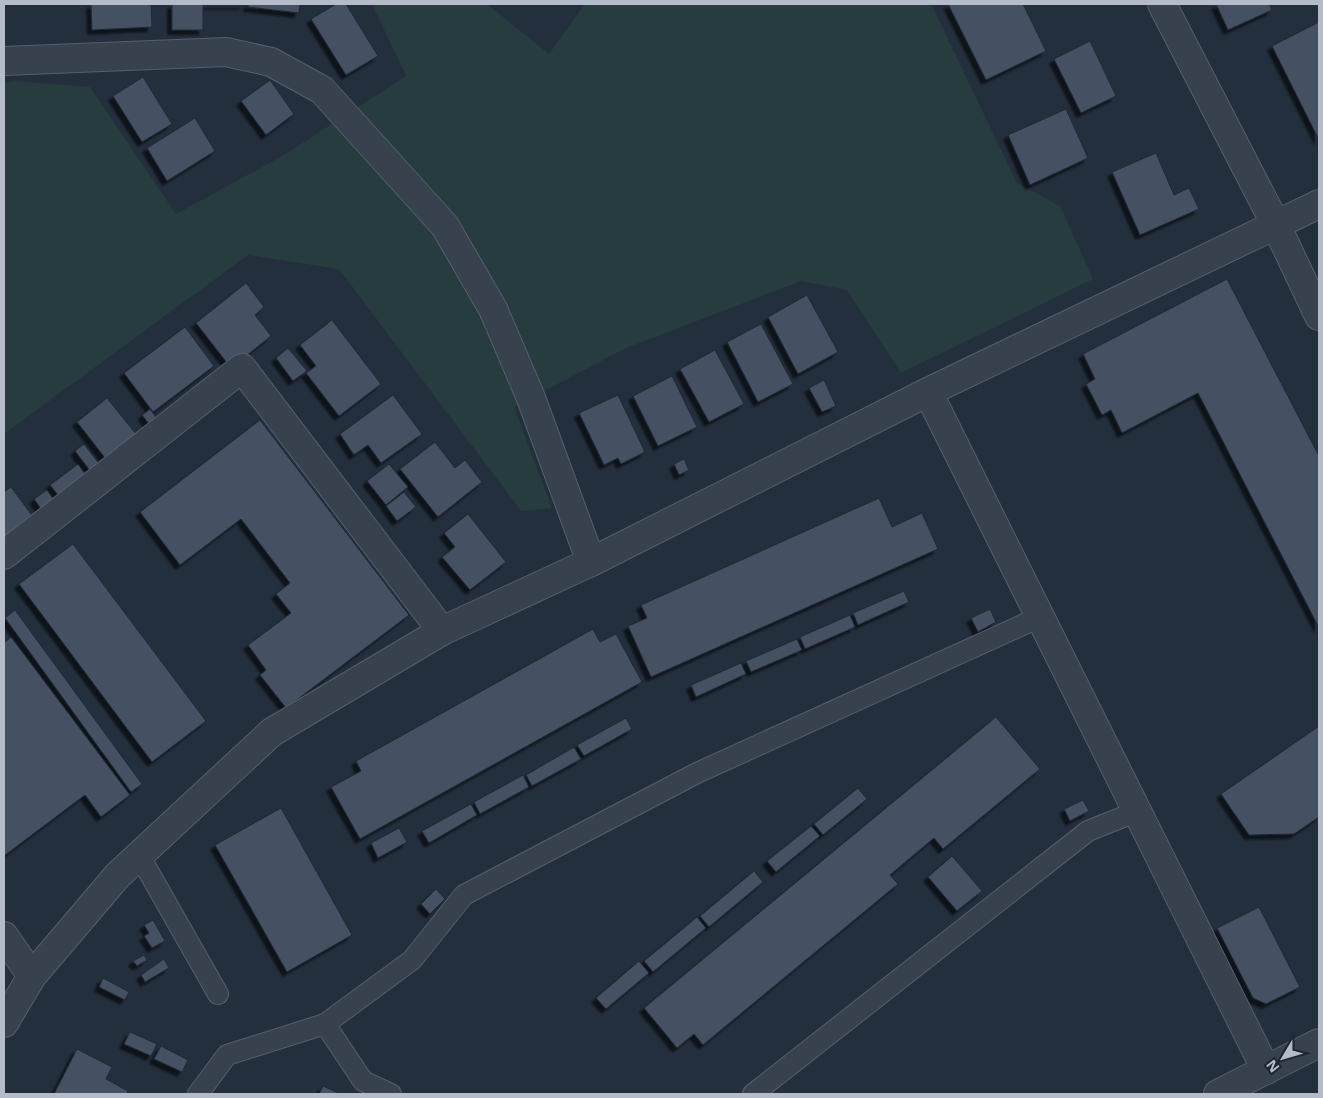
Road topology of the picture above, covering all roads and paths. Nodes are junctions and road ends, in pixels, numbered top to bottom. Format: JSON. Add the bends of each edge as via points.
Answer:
{"nodes":[{"id":1,"x":1162,"y":4,"type":"edge"},
{"id":2,"x":4,"y":61,"type":"edge"},
{"id":3,"x":1319,"y":204,"type":"edge"},
{"id":4,"x":1276,"y":225,"type":"junction"},
{"id":5,"x":1319,"y":316,"type":"edge"},
{"id":6,"x":928,"y":392,"type":"junction"},
{"id":7,"x":4,"y":555,"type":"edge"},
{"id":8,"x":591,"y":562,"type":"junction"},
{"id":9,"x":1040,"y":616,"type":"junction"},
{"id":10,"x":442,"y":631,"type":"junction"},
{"id":11,"x":1138,"y":811,"type":"junction"},
{"id":12,"x":139,"y":855,"type":"junction"},
{"id":13,"x":4,"y":936,"type":"edge"},
{"id":14,"x":32,"y":976,"type":"junction"},
{"id":15,"x":218,"y":994,"type":"dead end"},
{"id":16,"x":4,"y":1024,"type":"edge"},
{"id":17,"x":325,"y":1024,"type":"junction"},
{"id":18,"x":1319,"y":1044,"type":"edge"},
{"id":19,"x":1266,"y":1070,"type":"junction"},
{"id":20,"x":198,"y":1094,"type":"edge"},
{"id":21,"x":391,"y":1094,"type":"edge"},
{"id":22,"x":753,"y":1094,"type":"edge"},
{"id":23,"x":1218,"y":1094,"type":"edge"}],
"edges":[{"from":1,"to":4,"type":"street"},
{"from":2,"to":8,"type":"street","via":[[226,52],[271,62],[322,90],[445,226],[493,309],[531,398]]},
{"from":3,"to":4,"type":"street"},
{"from":4,"to":5,"type":"street"},
{"from":4,"to":6,"type":"street"},
{"from":6,"to":8,"type":"street"},
{"from":6,"to":9,"type":"street"},
{"from":7,"to":10,"type":"street","via":[[242,368]]},
{"from":8,"to":10,"type":"street"},
{"from":9,"to":11,"type":"street"},
{"from":9,"to":17,"type":"lane","via":[[697,773],[464,895],[412,960]]},
{"from":10,"to":12,"type":"street","via":[[272,732]]},
{"from":11,"to":19,"type":"street"},
{"from":11,"to":22,"type":"lane","via":[[1088,831]]},
{"from":12,"to":14,"type":"street"},
{"from":12,"to":15,"type":"lane"},
{"from":13,"to":14,"type":"street"},
{"from":14,"to":16,"type":"street"},
{"from":17,"to":20,"type":"lane","via":[[227,1055]]},
{"from":17,"to":21,"type":"lane","via":[[363,1081]]},
{"from":18,"to":19,"type":"street"},
{"from":19,"to":23,"type":"street"}]}
